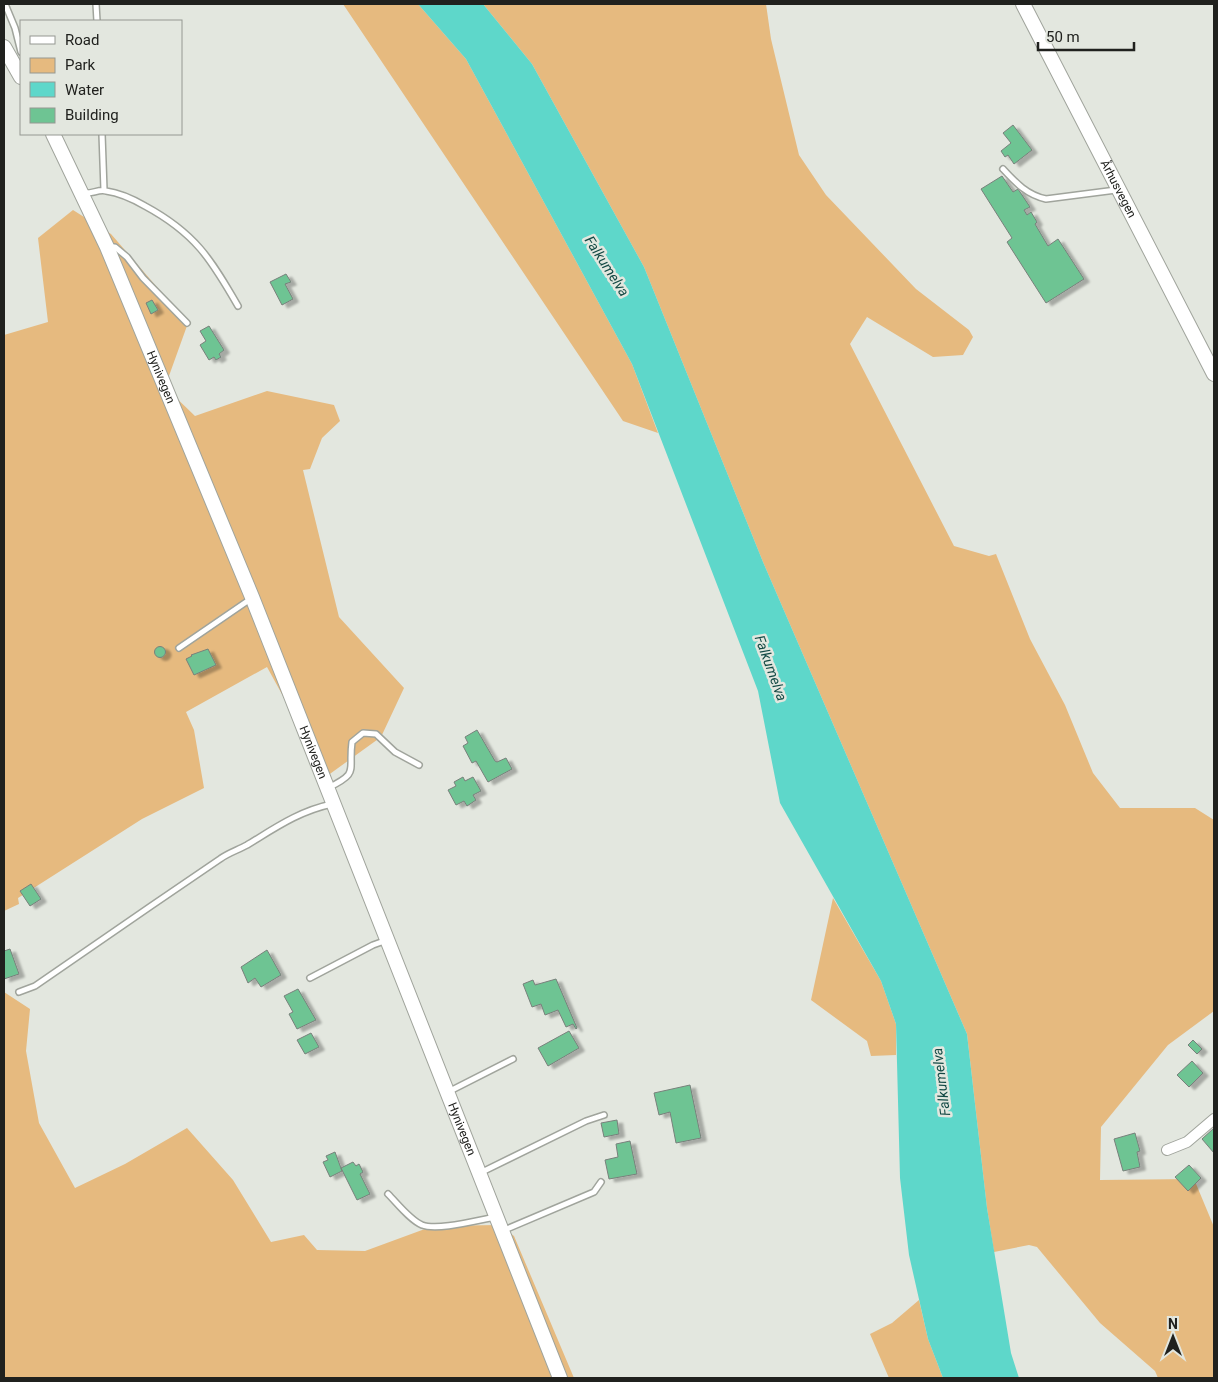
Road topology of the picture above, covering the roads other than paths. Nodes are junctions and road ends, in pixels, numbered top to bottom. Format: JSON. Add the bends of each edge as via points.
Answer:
{"nodes":[{"id":1,"x":4,"y":4,"type":"edge"},
{"id":2,"x":96,"y":4,"type":"edge"},
{"id":3,"x":1023,"y":4,"type":"edge"},
{"id":4,"x":97,"y":20,"type":"edge"},
{"id":5,"x":4,"y":47,"type":"edge"},
{"id":6,"x":20,"y":48,"type":"edge"},
{"id":7,"x":20,"y":75,"type":"edge"},
{"id":8,"x":54,"y":135,"type":"edge"},
{"id":9,"x":102,"y":135,"type":"edge"},
{"id":10,"x":1003,"y":170,"type":"dead end"},
{"id":11,"x":1119,"y":189,"type":"junction"},
{"id":12,"x":104,"y":190,"type":"junction"},
{"id":13,"x":83,"y":193,"type":"junction"},
{"id":14,"x":107,"y":247,"type":"junction"},
{"id":15,"x":238,"y":306,"type":"dead end"},
{"id":16,"x":187,"y":323,"type":"dead end"},
{"id":17,"x":1214,"y":374,"type":"edge"},
{"id":18,"x":252,"y":597,"type":"junction"},
{"id":19,"x":178,"y":648,"type":"dead end"},
{"id":20,"x":419,"y":765,"type":"dead end"},
{"id":21,"x":328,"y":788,"type":"junction"},
{"id":22,"x":334,"y":804,"type":"junction"},
{"id":23,"x":388,"y":940,"type":"junction"},
{"id":24,"x":310,"y":978,"type":"dead end"},
{"id":25,"x":19,"y":992,"type":"dead end"},
{"id":26,"x":513,"y":1059,"type":"dead end"},
{"id":27,"x":447,"y":1092,"type":"junction"},
{"id":28,"x":604,"y":1115,"type":"dead end"},
{"id":29,"x":1214,"y":1119,"type":"edge"},
{"id":30,"x":1166,"y":1150,"type":"dead end"},
{"id":31,"x":479,"y":1173,"type":"junction"},
{"id":32,"x":600,"y":1182,"type":"dead end"},
{"id":33,"x":388,"y":1194,"type":"dead end"},
{"id":34,"x":496,"y":1217,"type":"junction"},
{"id":35,"x":502,"y":1231,"type":"junction"},
{"id":36,"x":560,"y":1378,"type":"edge"}],
"edges":[{"from":1,"to":6,"type":"lane"},
{"from":2,"to":4,"type":"lane"},
{"from":3,"to":11,"type":"main road","name":"Århusvegen"},
{"from":5,"to":7,"type":"main road"},
{"from":8,"to":13,"type":"main road","name":"Hynivegen"},
{"from":9,"to":12,"type":"lane"},
{"from":10,"to":11,"type":"lane","via":[[1025,191],[1046,199]]},
{"from":11,"to":17,"type":"main road","name":"Århusvegen"},
{"from":12,"to":13,"type":"lane","via":[[94,194]]},
{"from":12,"to":15,"type":"lane","via":[[130,198],[185,231],[205,253]]},
{"from":13,"to":14,"type":"main road","name":"Hynivegen"},
{"from":14,"to":16,"type":"lane","via":[[115,247],[128,257],[143,278]]},
{"from":14,"to":18,"type":"main road","name":"Hynivegen"},
{"from":18,"to":19,"type":"lane"},
{"from":18,"to":21,"type":"main road","name":"Hynivegen"},
{"from":20,"to":21,"type":"lane","via":[[394,752],[376,734],[363,733],[353,739],[352,770],[346,779]]},
{"from":21,"to":22,"type":"main road","name":"Hynivegen"},
{"from":22,"to":23,"type":"main road","name":"Hynivegen"},
{"from":22,"to":25,"type":"lane","via":[[314,808],[275,826],[221,858],[35,986]]},
{"from":23,"to":24,"type":"lane"},
{"from":23,"to":27,"type":"main road","name":"Hynivegen"},
{"from":26,"to":27,"type":"lane"},
{"from":27,"to":31,"type":"main road","name":"Hynivegen"},
{"from":28,"to":31,"type":"lane"},
{"from":29,"to":30,"type":"street","via":[[1187,1142]]},
{"from":31,"to":34,"type":"main road","name":"Hynivegen"},
{"from":32,"to":35,"type":"lane","via":[[594,1192]]},
{"from":33,"to":34,"type":"lane","via":[[424,1226]]},
{"from":34,"to":35,"type":"main road","name":"Hynivegen"},
{"from":35,"to":36,"type":"main road","name":"Hynivegen"}]}
